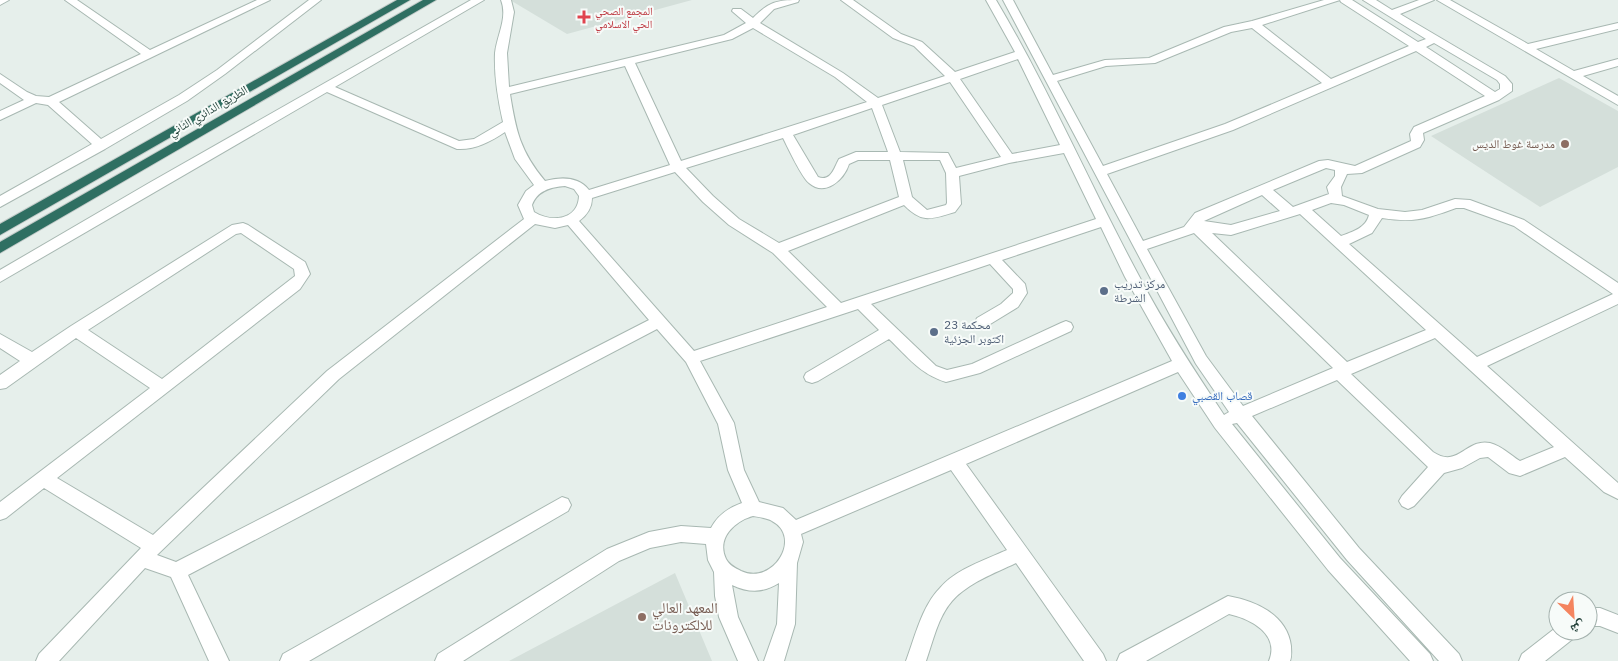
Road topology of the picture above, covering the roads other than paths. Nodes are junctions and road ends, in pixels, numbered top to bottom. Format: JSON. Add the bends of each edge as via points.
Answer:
{"nodes":[{"id":1,"x":4,"y":0,"type":"edge"},
{"id":2,"x":70,"y":0,"type":"edge"},
{"id":3,"x":316,"y":0,"type":"edge"},
{"id":4,"x":406,"y":0,"type":"edge"},
{"id":5,"x":430,"y":0,"type":"edge"},
{"id":6,"x":479,"y":0,"type":"edge"},
{"id":7,"x":506,"y":0,"type":"edge"},
{"id":8,"x":794,"y":0,"type":"edge"},
{"id":9,"x":846,"y":0,"type":"edge"},
{"id":10,"x":991,"y":0,"type":"edge"},
{"id":11,"x":1008,"y":0,"type":"edge"},
{"id":12,"x":1335,"y":0,"type":"edge"},
{"id":13,"x":1345,"y":0,"type":"edge"},
{"id":14,"x":1368,"y":0,"type":"edge"},
{"id":15,"x":1429,"y":0,"type":"edge"},
{"id":16,"x":1442,"y":0,"type":"edge"},
{"id":17,"x":260,"y":1,"type":"edge"},
{"id":18,"x":0,"y":2,"type":"edge"},
{"id":19,"x":738,"y":11,"type":"dead end"},
{"id":20,"x":1391,"y":14,"type":"junction"},
{"id":21,"x":753,"y":24,"type":"junction"},
{"id":22,"x":1254,"y":24,"type":"junction"},
{"id":23,"x":1618,"y":26,"type":"edge"},
{"id":24,"x":1435,"y":40,"type":"junction"},
{"id":25,"x":1417,"y":47,"type":"junction"},
{"id":26,"x":1527,"y":48,"type":"junction"},
{"id":27,"x":1021,"y":54,"type":"junction"},
{"id":28,"x":150,"y":55,"type":"junction"},
{"id":29,"x":628,"y":62,"type":"junction"},
{"id":30,"x":1618,"y":62,"type":"edge"},
{"id":31,"x":1574,"y":75,"type":"junction"},
{"id":32,"x":952,"y":76,"type":"junction"},
{"id":33,"x":0,"y":77,"type":"edge"},
{"id":34,"x":1051,"y":79,"type":"junction"},
{"id":35,"x":1329,"y":83,"type":"junction"},
{"id":36,"x":327,"y":88,"type":"junction"},
{"id":37,"x":504,"y":92,"type":"junction"},
{"id":38,"x":1495,"y":97,"type":"junction"},
{"id":39,"x":33,"y":100,"type":"junction"},
{"id":40,"x":51,"y":101,"type":"junction"},
{"id":41,"x":1618,"y":101,"type":"edge"},
{"id":42,"x":875,"y":102,"type":"junction"},
{"id":43,"x":0,"y":116,"type":"edge"},
{"id":44,"x":510,"y":123,"type":"junction"},
{"id":45,"x":786,"y":133,"type":"junction"},
{"id":46,"x":101,"y":146,"type":"junction"},
{"id":47,"x":1068,"y":148,"type":"junction"},
{"id":48,"x":896,"y":155,"type":"junction"},
{"id":49,"x":1009,"y":159,"type":"junction"},
{"id":50,"x":676,"y":166,"type":"junction"},
{"id":51,"x":1340,"y":168,"type":"junction"},
{"id":52,"x":1100,"y":172,"type":"junction"},
{"id":53,"x":952,"y":173,"type":"junction"},
{"id":54,"x":542,"y":186,"type":"junction"},
{"id":55,"x":1263,"y":189,"type":"junction"},
{"id":56,"x":586,"y":195,"type":"junction"},
{"id":57,"x":1336,"y":198,"type":"junction"},
{"id":58,"x":906,"y":199,"type":"junction"},
{"id":59,"x":0,"y":202,"type":"edge"},
{"id":60,"x":1296,"y":210,"type":"junction"},
{"id":61,"x":1376,"y":213,"type":"junction"},
{"id":62,"x":532,"y":219,"type":"junction"},
{"id":63,"x":570,"y":219,"type":"junction"},
{"id":64,"x":1105,"y":221,"type":"junction"},
{"id":65,"x":1195,"y":224,"type":"junction"},
{"id":66,"x":0,"y":230,"type":"edge"},
{"id":67,"x":1339,"y":242,"type":"junction"},
{"id":68,"x":1139,"y":247,"type":"junction"},
{"id":69,"x":0,"y":248,"type":"edge"},
{"id":70,"x":778,"y":249,"type":"junction"},
{"id":71,"x":992,"y":258,"type":"junction"},
{"id":72,"x":0,"y":278,"type":"edge"},
{"id":73,"x":1618,"y":290,"type":"edge"},
{"id":74,"x":1618,"y":298,"type":"edge"},
{"id":75,"x":860,"y":302,"type":"junction"},
{"id":76,"x":838,"y":309,"type":"junction"},
{"id":77,"x":658,"y":322,"type":"junction"},
{"id":78,"x":982,"y":322,"type":"dead end"},
{"id":79,"x":1066,"y":327,"type":"dead end"},
{"id":80,"x":76,"y":330,"type":"junction"},
{"id":81,"x":889,"y":331,"type":"junction"},
{"id":82,"x":1438,"y":331,"type":"junction"},
{"id":83,"x":0,"y":340,"type":"edge"},
{"id":84,"x":691,"y":358,"type":"junction"},
{"id":85,"x":32,"y":360,"type":"junction"},
{"id":86,"x":1181,"y":364,"type":"junction"},
{"id":87,"x":1475,"y":365,"type":"junction"},
{"id":88,"x":1342,"y":371,"type":"junction"},
{"id":89,"x":812,"y":377,"type":"dead end"},
{"id":90,"x":0,"y":383,"type":"edge"},
{"id":91,"x":164,"y":388,"type":"junction"},
{"id":92,"x":1240,"y":414,"type":"junction"},
{"id":93,"x":1220,"y":423,"type":"junction"},
{"id":94,"x":1568,"y":448,"type":"junction"},
{"id":95,"x":954,"y":461,"type":"junction"},
{"id":96,"x":1440,"y":465,"type":"junction"},
{"id":97,"x":43,"y":479,"type":"junction"},
{"id":98,"x":1618,"y":491,"type":"edge"},
{"id":99,"x":1408,"y":501,"type":"dead end"},
{"id":100,"x":562,"y":505,"type":"dead end"},
{"id":101,"x":752,"y":508,"type":"junction"},
{"id":102,"x":0,"y":512,"type":"edge"},
{"id":103,"x":792,"y":530,"type":"junction"},
{"id":104,"x":716,"y":537,"type":"junction"},
{"id":105,"x":148,"y":553,"type":"junction"},
{"id":106,"x":1019,"y":553,"type":"junction"},
{"id":107,"x":789,"y":564,"type":"junction"},
{"id":108,"x":723,"y":570,"type":"junction"},
{"id":109,"x":177,"y":571,"type":"junction"},
{"id":110,"x":1598,"y":617,"type":"edge"},
{"id":111,"x":1618,"y":624,"type":"edge"},
{"id":112,"x":1554,"y":641,"type":"edge"},
{"id":113,"x":1282,"y":660,"type":"edge"},
{"id":114,"x":46,"y":661,"type":"edge"},
{"id":115,"x":219,"y":661,"type":"edge"},
{"id":116,"x":290,"y":661,"type":"edge"},
{"id":117,"x":445,"y":661,"type":"edge"},
{"id":118,"x":748,"y":661,"type":"edge"},
{"id":119,"x":774,"y":661,"type":"edge"},
{"id":120,"x":916,"y":661,"type":"edge"},
{"id":121,"x":1096,"y":661,"type":"edge"},
{"id":122,"x":1127,"y":661,"type":"edge"},
{"id":123,"x":1423,"y":661,"type":"edge"},
{"id":124,"x":1452,"y":661,"type":"edge"},
{"id":125,"x":1529,"y":661,"type":"edge"}],
"edges":[{"from":1,"to":18,"type":"street"},
{"from":2,"to":28,"type":"street"},
{"from":3,"to":46,"type":"street","via":[[183,98]]},
{"from":4,"to":66,"type":"highway","name":"الطريق الدائري الثاني"},
{"from":5,"to":69,"type":"highway","name":"الطريق الدائري الثاني"},
{"from":6,"to":36,"type":"street"},
{"from":7,"to":37,"type":"street","via":[[509,8],[501,50]]},
{"from":8,"to":21,"type":"street","via":[[770,7]]},
{"from":9,"to":32,"type":"street","via":[[897,36],[918,44]]},
{"from":10,"to":27,"type":"street"},
{"from":11,"to":34,"type":"street"},
{"from":12,"to":22,"type":"street"},
{"from":13,"to":25,"type":"street"},
{"from":14,"to":20,"type":"street"},
{"from":15,"to":20,"type":"street"},
{"from":16,"to":26,"type":"street"},
{"from":17,"to":28,"type":"street"},
{"from":19,"to":21,"type":"street"},
{"from":20,"to":24,"type":"street"},
{"from":21,"to":29,"type":"street","via":[[728,37]]},
{"from":21,"to":42,"type":"street","via":[[815,59]]},
{"from":22,"to":34,"type":"street","via":[[1228,29],[1150,61],[1105,63]]},
{"from":22,"to":35,"type":"street"},
{"from":23,"to":26,"type":"street"},
{"from":24,"to":25,"type":"street"},
{"from":24,"to":38,"type":"street","via":[[1501,78],[1506,90]]},
{"from":25,"to":35,"type":"street"},
{"from":25,"to":38,"type":"street"},
{"from":26,"to":31,"type":"street"},
{"from":27,"to":32,"type":"street"},
{"from":27,"to":47,"type":"street"},
{"from":28,"to":40,"type":"street"},
{"from":29,"to":37,"type":"street"},
{"from":29,"to":50,"type":"street"},
{"from":30,"to":31,"type":"street"},
{"from":31,"to":41,"type":"street"},
{"from":32,"to":42,"type":"street"},
{"from":32,"to":49,"type":"street"},
{"from":33,"to":39,"type":"street","via":[[24,97]]},
{"from":34,"to":52,"type":"street"},
{"from":35,"to":52,"type":"street","via":[[1229,126]]},
{"from":36,"to":44,"type":"street","via":[[458,145],[477,144]]},
{"from":36,"to":72,"type":"street"},
{"from":37,"to":44,"type":"street"},
{"from":38,"to":51,"type":"street","via":[[1418,130],[1418,140],[1413,146],[1357,170]]},
{"from":39,"to":40,"type":"street"},
{"from":39,"to":43,"type":"street"},
{"from":40,"to":46,"type":"street"},
{"from":42,"to":45,"type":"street"},
{"from":42,"to":48,"type":"street"},
{"from":44,"to":54,"type":"street","via":[[521,158]]},
{"from":45,"to":48,"type":"street","via":[[813,180],[823,184],[839,175],[843,162],[849,157]]},
{"from":45,"to":50,"type":"street"},
{"from":46,"to":59,"type":"street"},
{"from":47,"to":49,"type":"street"},
{"from":47,"to":64,"type":"street"},
{"from":48,"to":53,"type":"street","via":[[942,155],[947,158]]},
{"from":48,"to":58,"type":"street"},
{"from":49,"to":53,"type":"street"},
{"from":50,"to":56,"type":"street"},
{"from":50,"to":70,"type":"street","via":[[734,222]]},
{"from":51,"to":55,"type":"street","via":[[1324,164]]},
{"from":51,"to":57,"type":"street","via":[[1341,176],[1334,187]]},
{"from":52,"to":68,"type":"street"},
{"from":53,"to":58,"type":"street","via":[[954,204],[950,209],[925,214]]},
{"from":54,"to":56,"type":"street","via":[[558,182],[572,184]]},
{"from":54,"to":62,"type":"street","via":[[530,194],[525,205]]},
{"from":55,"to":60,"type":"street"},
{"from":55,"to":65,"type":"street","via":[[1200,216]]},
{"from":56,"to":63,"type":"street","via":[[582,210]]},
{"from":57,"to":60,"type":"street","via":[[1325,198]]},
{"from":57,"to":61,"type":"street"},
{"from":58,"to":70,"type":"street"},
{"from":60,"to":65,"type":"street","via":[[1231,230]]},
{"from":60,"to":67,"type":"street"},
{"from":61,"to":67,"type":"street","via":[[1372,226],[1364,233]]},
{"from":61,"to":73,"type":"street","via":[[1414,217],[1459,202],[1471,204],[1519,223]]},
{"from":62,"to":63,"type":"street","via":[[546,223]]},
{"from":62,"to":105,"type":"street","via":[[333,375]]},
{"from":63,"to":77,"type":"street"},
{"from":64,"to":71,"type":"street"},
{"from":64,"to":86,"type":"street"},
{"from":65,"to":68,"type":"street","via":[[1189,230]]},
{"from":65,"to":88,"type":"street"},
{"from":67,"to":82,"type":"street"},
{"from":68,"to":92,"type":"street","via":[[1201,360]]},
{"from":70,"to":76,"type":"street"},
{"from":71,"to":75,"type":"street"},
{"from":71,"to":78,"type":"street","via":[[1021,292],[1012,304]]},
{"from":74,"to":87,"type":"street"},
{"from":75,"to":76,"type":"street"},
{"from":75,"to":81,"type":"street"},
{"from":76,"to":84,"type":"street"},
{"from":77,"to":84,"type":"street"},
{"from":77,"to":109,"type":"street"},
{"from":79,"to":81,"type":"street","via":[[975,369],[946,376],[931,370]]},
{"from":80,"to":85,"type":"street"},
{"from":80,"to":91,"type":"street"},
{"from":80,"to":91,"type":"street","via":[[232,230],[243,228],[300,266],[303,277],[295,285]]},
{"from":81,"to":89,"type":"street"},
{"from":82,"to":87,"type":"street"},
{"from":82,"to":88,"type":"street"},
{"from":83,"to":85,"type":"street"},
{"from":84,"to":101,"type":"street","via":[[726,423],[736,470]]},
{"from":85,"to":90,"type":"street"},
{"from":86,"to":93,"type":"street"},
{"from":86,"to":95,"type":"street"},
{"from":87,"to":94,"type":"street"},
{"from":88,"to":92,"type":"street"},
{"from":88,"to":96,"type":"street","via":[[1427,457]]},
{"from":91,"to":97,"type":"street"},
{"from":92,"to":93,"type":"street"},
{"from":92,"to":124,"type":"street","via":[[1354,554]]},
{"from":93,"to":123,"type":"street","via":[[1334,564]]},
{"from":94,"to":96,"type":"street","via":[[1520,469],[1487,449],[1452,466]]},
{"from":94,"to":98,"type":"street"},
{"from":95,"to":103,"type":"street"},
{"from":95,"to":106,"type":"street"},
{"from":96,"to":99,"type":"street"},
{"from":97,"to":102,"type":"street"},
{"from":97,"to":105,"type":"street"},
{"from":100,"to":116,"type":"street"},
{"from":101,"to":103,"type":"street","via":[[776,513]]},
{"from":101,"to":104,"type":"street","via":[[730,517]]},
{"from":103,"to":107,"type":"street","via":[[795,541]]},
{"from":104,"to":108,"type":"street","via":[[716,554]]},
{"from":104,"to":117,"type":"street","via":[[681,534],[657,538],[613,555]]},
{"from":105,"to":109,"type":"street"},
{"from":105,"to":114,"type":"street"},
{"from":106,"to":120,"type":"street","via":[[970,577],[946,594]]},
{"from":106,"to":121,"type":"street"},
{"from":107,"to":108,"type":"street","via":[[770,580],[757,583],[732,578]]},
{"from":107,"to":119,"type":"street","via":[[786,624]]},
{"from":108,"to":118,"type":"street","via":[[726,612]]},
{"from":109,"to":115,"type":"street"},
{"from":110,"to":111,"type":"street"},
{"from":112,"to":125,"type":"street"},
{"from":113,"to":122,"type":"street","via":[[1280,636],[1263,616],[1228,605]]}]}
